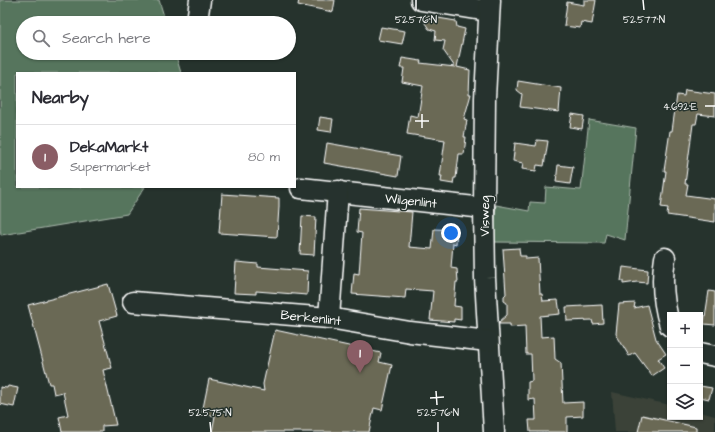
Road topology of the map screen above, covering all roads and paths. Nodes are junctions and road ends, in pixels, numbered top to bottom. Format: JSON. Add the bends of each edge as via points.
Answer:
{"nodes":[{"id":1,"x":421,"y":0,"type":"edge"},
{"id":2,"x":489,"y":5,"type":"edge"},
{"id":3,"x":301,"y":188,"type":"dead end"},
{"id":4,"x":338,"y":191,"type":"junction"},
{"id":5,"x":484,"y":208,"type":"junction"},
{"id":6,"x":665,"y":258,"type":"dead end"},
{"id":7,"x":133,"y":302,"type":"dead end"},
{"id":8,"x":667,"y":312,"type":"edge"},
{"id":9,"x":329,"y":318,"type":"junction"},
{"id":10,"x":488,"y":342,"type":"junction"},
{"id":11,"x":703,"y":354,"type":"edge"},
{"id":12,"x":715,"y":356,"type":"edge"},
{"id":13,"x":494,"y":432,"type":"edge"}],
"edges":[{"from":1,"to":2,"type":"street"},
{"from":2,"to":5,"type":"street","name":"Visweg"},
{"from":3,"to":4,"type":"street","name":"Wilgenlint"},
{"from":4,"to":5,"type":"street","name":"Wilgenlint"},
{"from":4,"to":9,"type":"street"},
{"from":5,"to":10,"type":"street","name":"Visweg","via":[[484,278]]},
{"from":6,"to":8,"type":"street","via":[[663,293]]},
{"from":7,"to":9,"type":"street","name":"Berkenlint"},
{"from":9,"to":10,"type":"street","name":"Berkenlint"},
{"from":10,"to":13,"type":"street","name":"Visweg"},
{"from":11,"to":12,"type":"street"}]}
